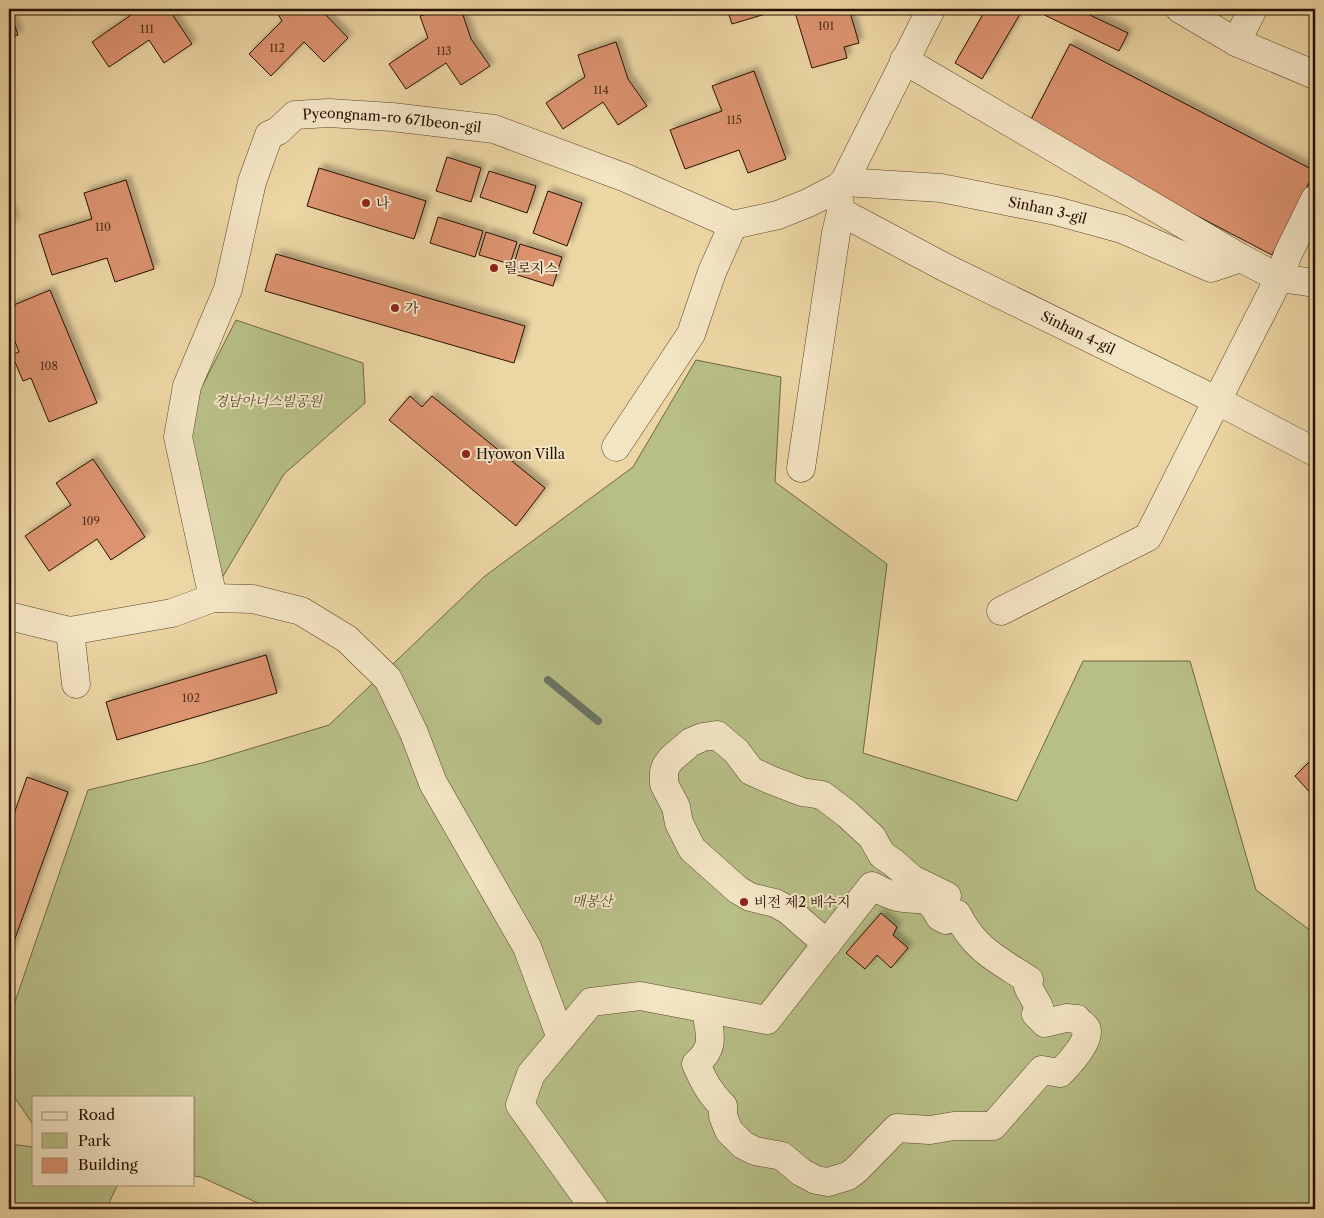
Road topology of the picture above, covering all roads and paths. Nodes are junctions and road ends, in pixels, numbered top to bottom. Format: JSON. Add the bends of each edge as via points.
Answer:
{"nodes":[{"id":1,"x":931,"y":9,"type":"edge"},
{"id":2,"x":1180,"y":9,"type":"edge"},
{"id":3,"x":1253,"y":9,"type":"edge"},
{"id":4,"x":1236,"y":42,"type":"junction"},
{"id":5,"x":904,"y":60,"type":"junction"},
{"id":6,"x":1315,"y":75,"type":"edge"},
{"id":7,"x":841,"y":194,"type":"junction"},
{"id":8,"x":1315,"y":199,"type":"edge"},
{"id":9,"x":733,"y":225,"type":"junction"},
{"id":10,"x":1241,"y":258,"type":"junction"},
{"id":11,"x":1279,"y":278,"type":"junction"},
{"id":12,"x":1315,"y":283,"type":"edge"},
{"id":13,"x":1218,"y":401,"type":"junction"},
{"id":14,"x":616,"y":447,"type":"dead end"},
{"id":15,"x":1315,"y":452,"type":"edge"},
{"id":16,"x":801,"y":468,"type":"dead end"},
{"id":17,"x":213,"y":598,"type":"junction"},
{"id":18,"x":1002,"y":611,"type":"dead end"},
{"id":19,"x":9,"y":616,"type":"edge"},
{"id":20,"x":70,"y":632,"type":"junction"},
{"id":21,"x":76,"y":684,"type":"dead end"},
{"id":22,"x":957,"y":914,"type":"junction"},
{"id":23,"x":827,"y":944,"type":"junction"},
{"id":24,"x":706,"y":1009,"type":"junction"},
{"id":25,"x":561,"y":1038,"type":"junction"},
{"id":26,"x":595,"y":1209,"type":"edge"}],
"edges":[{"from":1,"to":5,"type":"street"},
{"from":2,"to":4,"type":"street"},
{"from":3,"to":4,"type":"street"},
{"from":4,"to":6,"type":"street"},
{"from":5,"to":7,"type":"street"},
{"from":5,"to":10,"type":"street"},
{"from":7,"to":9,"type":"street","via":[[778,215]]},
{"from":7,"to":10,"type":"street","name":"Sinhan 3-gil","via":[[941,188],[1122,228],[1211,268]]},
{"from":7,"to":13,"type":"street","name":"Sinhan 4-gil","via":[[946,268]]},
{"from":7,"to":16,"type":"street"},
{"from":8,"to":11,"type":"street"},
{"from":9,"to":14,"type":"street","via":[[712,272],[691,334]]},
{"from":9,"to":17,"type":"street","name":"Pyeongnam-ro 671beon-gil","via":[[626,178],[494,129],[384,116],[295,115],[269,136],[252,182],[228,289],[187,386],[178,437]]},
{"from":10,"to":11,"type":"street"},
{"from":11,"to":12,"type":"street"},
{"from":11,"to":13,"type":"street"},
{"from":13,"to":15,"type":"street","name":"Sinhan 4-gil"},
{"from":13,"to":18,"type":"street","via":[[1148,537]]},
{"from":17,"to":20,"type":"street","via":[[172,613]]},
{"from":17,"to":25,"type":"street","via":[[253,599],[301,611],[347,639],[388,679],[433,783],[527,947]]},
{"from":19,"to":20,"type":"street"},
{"from":20,"to":21,"type":"street"},
{"from":22,"to":23,"type":"street","via":[[946,920],[926,899],[889,896],[872,886]]},
{"from":22,"to":23,"type":"street","via":[[962,905],[912,880],[882,855],[872,837],[822,795],[802,792],[752,771],[717,735],[691,742],[666,766],[664,779],[692,849],[738,890],[750,898],[775,903],[788,910]]},
{"from":22,"to":24,"type":"street","via":[[976,944],[1029,980],[1028,987],[1039,1007],[1036,1014],[1045,1022],[1077,1019],[1087,1034],[1084,1045],[1060,1073],[1042,1070],[992,1126],[930,1130],[897,1128],[848,1176],[828,1182],[816,1180],[782,1156],[761,1153],[743,1145],[728,1131],[723,1106],[707,1087],[696,1064],[711,1044]]},
{"from":23,"to":24,"type":"street","via":[[767,1020]]},
{"from":24,"to":25,"type":"street","via":[[640,996],[591,1002]]},
{"from":25,"to":26,"type":"street","via":[[531,1074],[520,1105]]}]}
